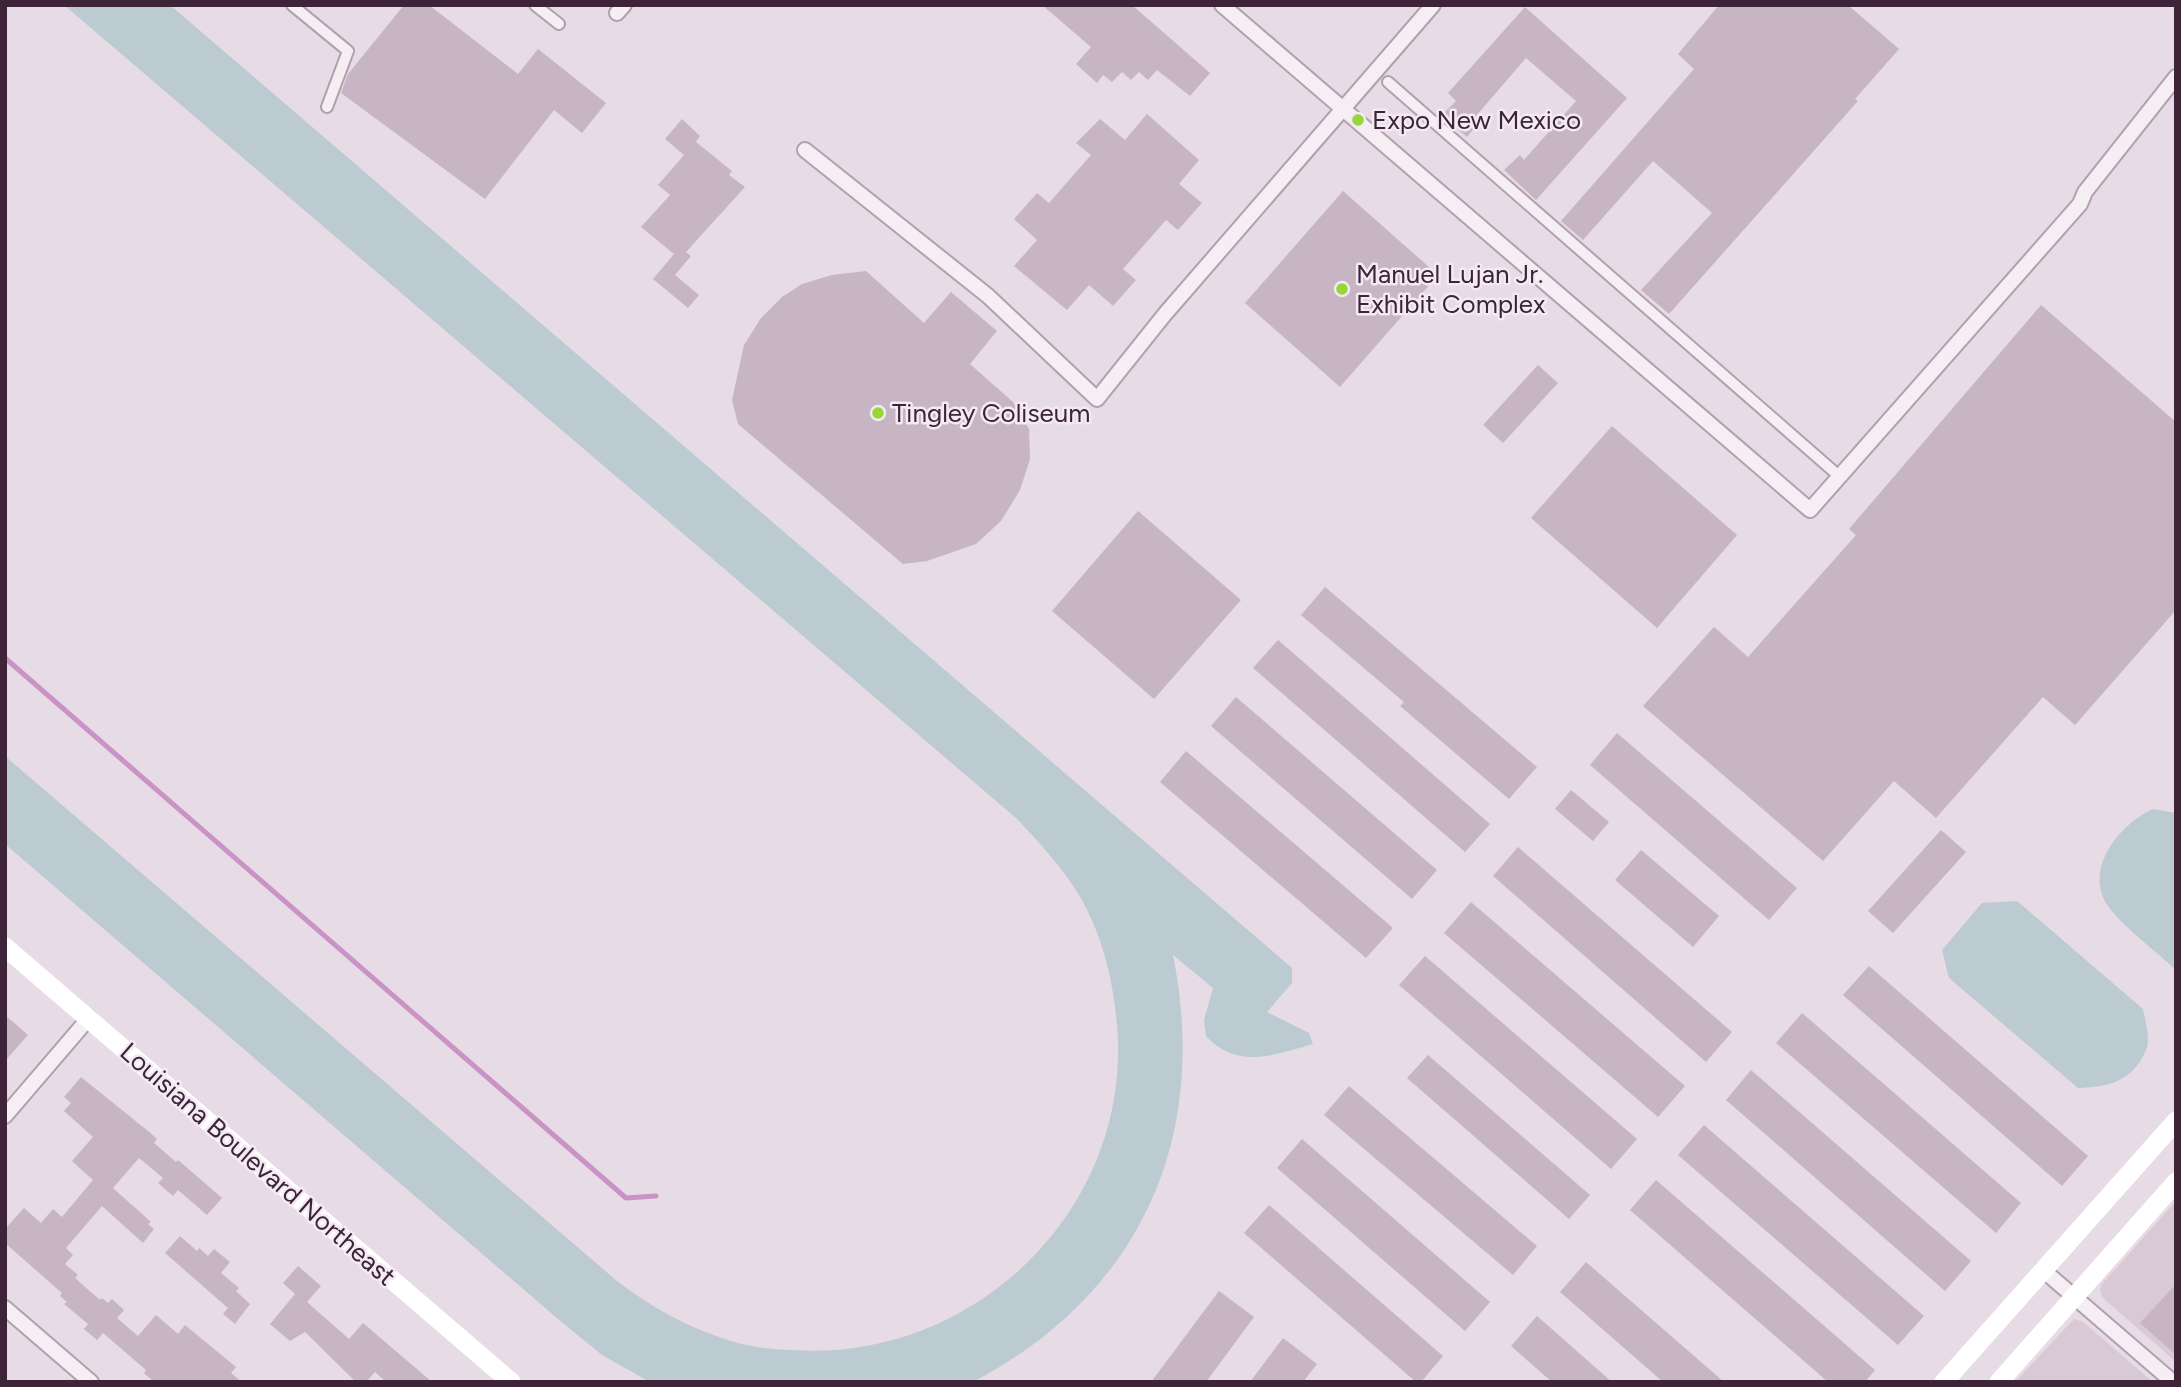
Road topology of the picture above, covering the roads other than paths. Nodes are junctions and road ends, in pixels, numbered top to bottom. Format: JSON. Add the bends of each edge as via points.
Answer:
{"nodes":[{"id":1,"x":292,"y":5,"type":"edge"},
{"id":2,"x":535,"y":5,"type":"edge"},
{"id":3,"x":1223,"y":5,"type":"edge"},
{"id":4,"x":1433,"y":5,"type":"edge"},
{"id":5,"x":559,"y":24,"type":"dead end"},
{"id":6,"x":2176,"y":77,"type":"edge"},
{"id":7,"x":1388,"y":82,"type":"dead end"},
{"id":8,"x":327,"y":107,"type":"dead end"},
{"id":9,"x":1343,"y":111,"type":"junction"},
{"id":10,"x":806,"y":150,"type":"dead end"},
{"id":11,"x":1839,"y":476,"type":"junction"},
{"id":12,"x":5,"y":947,"type":"edge"},
{"id":13,"x":89,"y":1018,"type":"junction"},
{"id":14,"x":5,"y":1116,"type":"edge"},
{"id":15,"x":2176,"y":1121,"type":"edge"},
{"id":16,"x":2176,"y":1182,"type":"edge"},
{"id":17,"x":2043,"y":1270,"type":"junction"},
{"id":18,"x":2074,"y":1296,"type":"junction"},
{"id":19,"x":5,"y":1308,"type":"edge"},
{"id":20,"x":91,"y":1382,"type":"edge"},
{"id":21,"x":511,"y":1382,"type":"edge"},
{"id":22,"x":1944,"y":1382,"type":"edge"},
{"id":23,"x":1999,"y":1382,"type":"edge"},
{"id":24,"x":2173,"y":1382,"type":"edge"}],
"edges":[{"from":1,"to":8,"type":"street","via":[[348,51]]},
{"from":2,"to":5,"type":"street"},
{"from":3,"to":9,"type":"street"},
{"from":4,"to":9,"type":"street"},
{"from":6,"to":11,"type":"street","via":[[2080,204]]},
{"from":7,"to":11,"type":"street"},
{"from":9,"to":10,"type":"street","via":[[1097,399],[988,296]]},
{"from":9,"to":11,"type":"street","via":[[1810,510]]},
{"from":12,"to":13,"type":"main road","name":"Louisiana Boulevard Northeast"},
{"from":13,"to":14,"type":"street"},
{"from":13,"to":21,"type":"main road","name":"Louisiana Boulevard Northeast"},
{"from":15,"to":17,"type":"main road"},
{"from":16,"to":18,"type":"main road"},
{"from":17,"to":18,"type":"street"},
{"from":17,"to":22,"type":"main road"},
{"from":18,"to":23,"type":"main road"},
{"from":18,"to":24,"type":"street"},
{"from":19,"to":20,"type":"street"}]}
